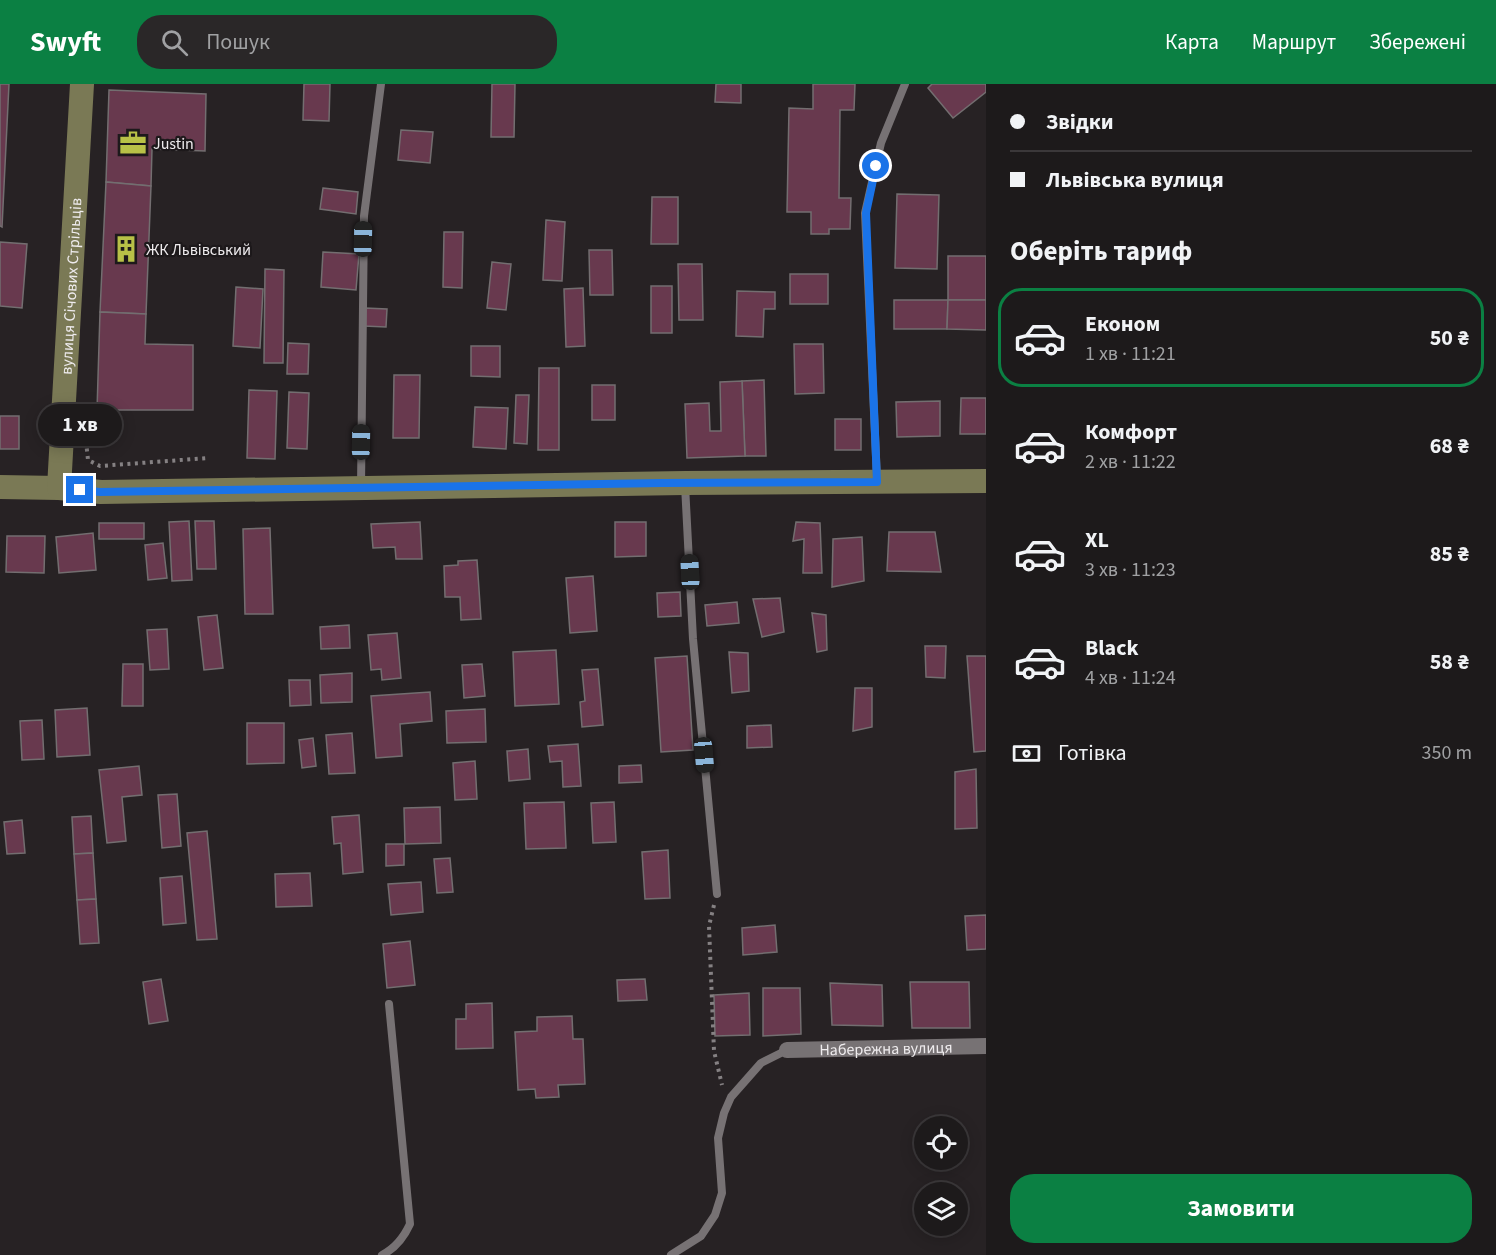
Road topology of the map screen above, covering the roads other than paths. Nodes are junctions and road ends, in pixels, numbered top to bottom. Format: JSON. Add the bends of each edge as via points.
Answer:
{"nodes":[{"id":1,"x":82,"y":84,"type":"edge"},
{"id":2,"x":381,"y":84,"type":"edge"},
{"id":3,"x":905,"y":84,"type":"edge"},
{"id":4,"x":986,"y":481,"type":"edge"},
{"id":5,"x":877,"y":482,"type":"junction"},
{"id":6,"x":685,"y":483,"type":"junction"},
{"id":7,"x":0,"y":487,"type":"edge"},
{"id":8,"x":59,"y":488,"type":"junction"},
{"id":9,"x":360,"y":488,"type":"junction"},
{"id":10,"x":717,"y":894,"type":"road end"},
{"id":11,"x":389,"y":1004,"type":"dead end"},
{"id":12,"x":986,"y":1046,"type":"edge"},
{"id":13,"x":787,"y":1050,"type":"joint"},
{"id":14,"x":382,"y":1255,"type":"edge"},
{"id":15,"x":671,"y":1255,"type":"edge"}],
"edges":[{"from":1,"to":8,"type":"main road","name":"вулиця Січових Стрільців"},
{"from":2,"to":9,"type":"lane","via":[[364,216]]},
{"from":3,"to":5,"type":"lane","via":[[881,143],[866,213]]},
{"from":4,"to":5,"type":"main road"},
{"from":5,"to":6,"type":"main road"},
{"from":6,"to":9,"type":"main road"},
{"from":6,"to":10,"type":"lane","via":[[693,639]]},
{"from":7,"to":8,"type":"main road"},
{"from":8,"to":9,"type":"main road","via":[[100,492]]},
{"from":11,"to":14,"type":"lane","via":[[410,1224],[404,1238]]},
{"from":12,"to":13,"type":"street","name":"Набережна вулиця"},
{"from":13,"to":15,"type":"lane","via":[[761,1063],[731,1097],[718,1138],[722,1193],[715,1215],[701,1236]]}]}
